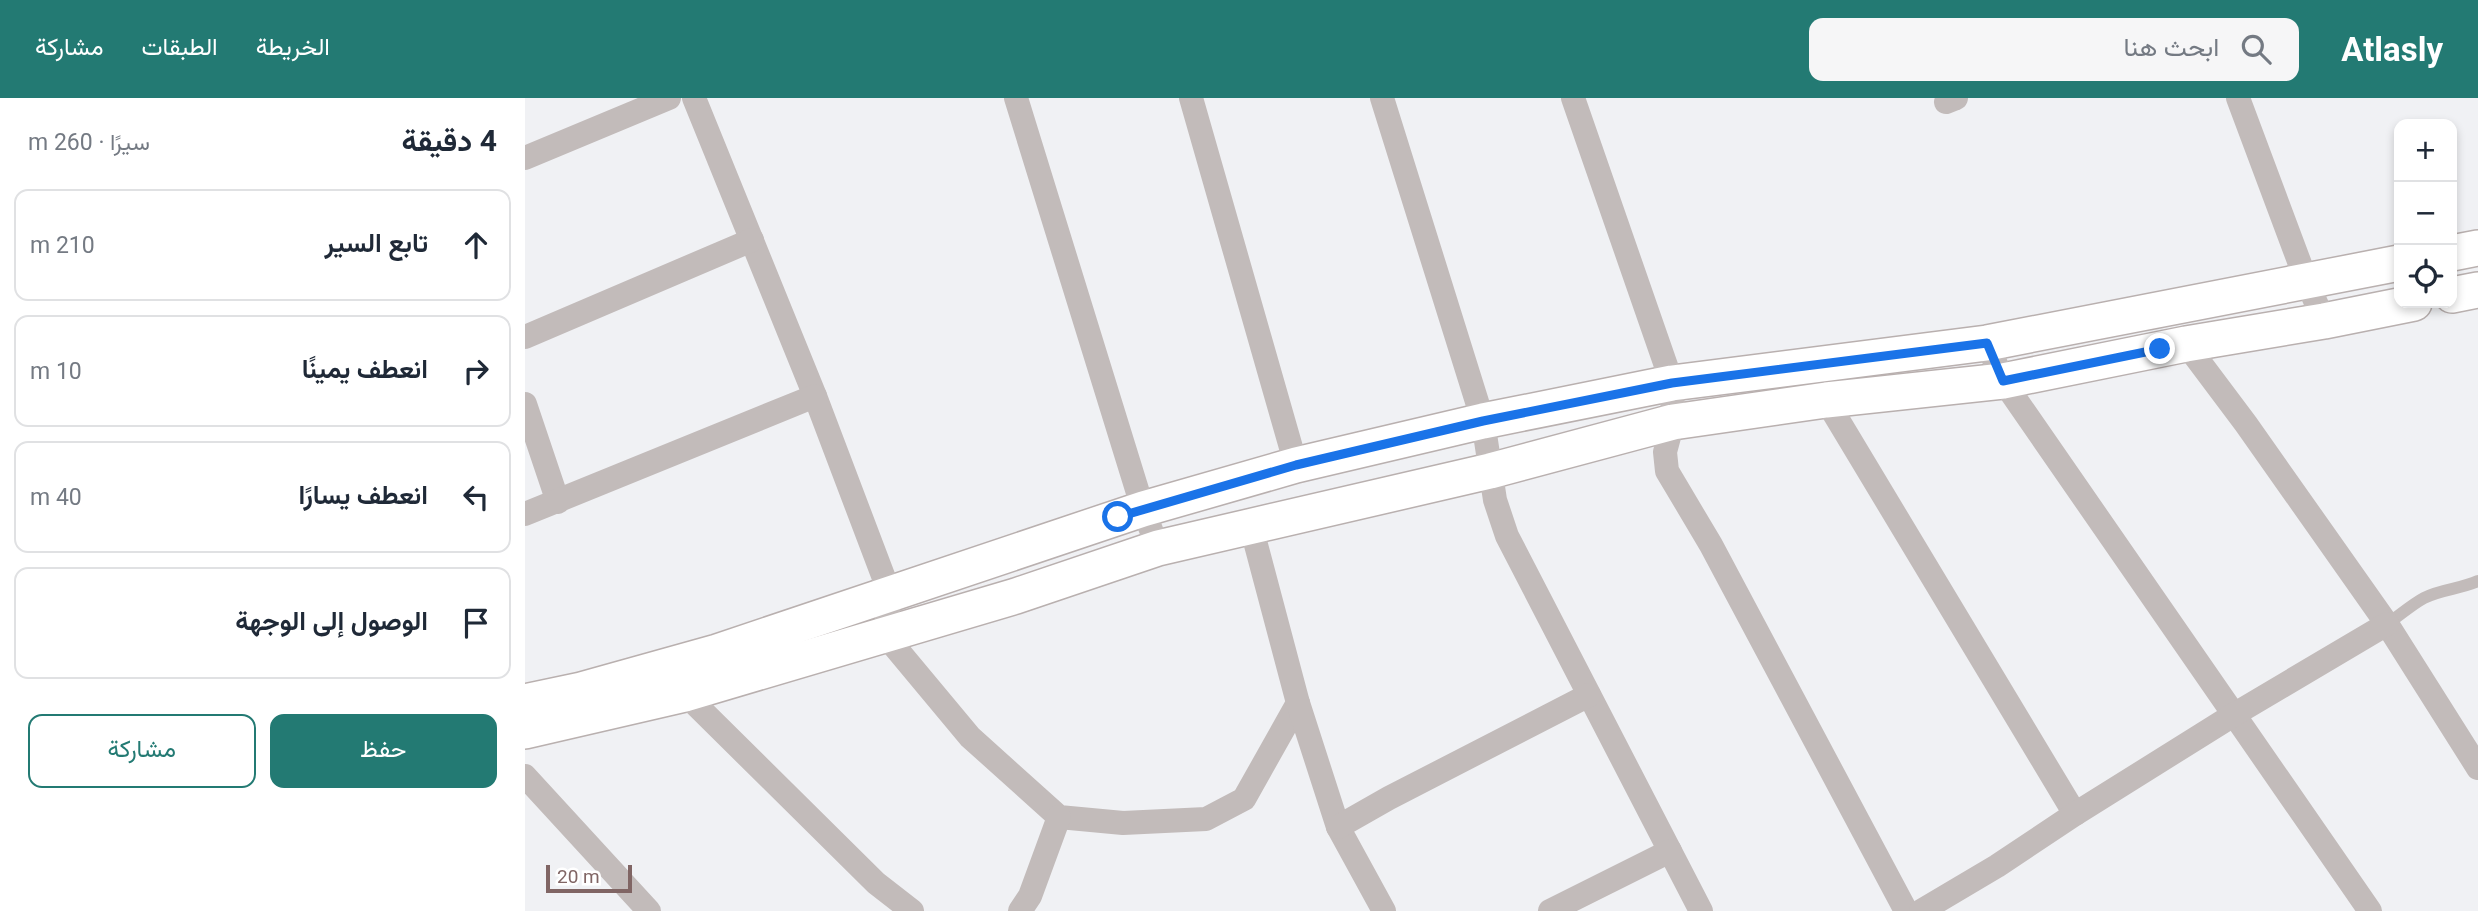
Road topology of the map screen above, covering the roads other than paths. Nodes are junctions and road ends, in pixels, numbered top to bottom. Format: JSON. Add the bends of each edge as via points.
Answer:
{"nodes":[{"id":1,"x":669,"y":98,"type":"edge"},
{"id":2,"x":694,"y":98,"type":"edge"},
{"id":3,"x":1017,"y":98,"type":"edge"},
{"id":4,"x":1191,"y":98,"type":"edge"},
{"id":5,"x":1382,"y":98,"type":"edge"},
{"id":6,"x":1573,"y":98,"type":"edge"},
{"id":7,"x":2238,"y":98,"type":"edge"},
{"id":8,"x":525,"y":158,"type":"edge"},
{"id":9,"x":752,"y":240,"type":"junction"},
{"id":10,"x":2478,"y":248,"type":"edge"},
{"id":11,"x":2457,"y":252,"type":"edge"},
{"id":12,"x":2394,"y":264,"type":"edge"},
{"id":13,"x":2306,"y":280,"type":"junction"},
{"id":14,"x":2478,"y":290,"type":"edge"},
{"id":15,"x":2457,"y":294,"type":"edge"},
{"id":16,"x":2394,"y":307,"type":"edge"},
{"id":17,"x":2324,"y":321,"type":"junction"},
{"id":18,"x":525,"y":337,"type":"edge"},
{"id":19,"x":1987,"y":343,"type":"junction"},
{"id":20,"x":2186,"y":344,"type":"junction"},
{"id":21,"x":2003,"y":381,"type":"junction"},
{"id":22,"x":1672,"y":383,"type":"junction"},
{"id":23,"x":815,"y":396,"type":"junction"},
{"id":24,"x":1826,"y":400,"type":"junction"},
{"id":25,"x":525,"y":404,"type":"edge"},
{"id":26,"x":1483,"y":421,"type":"junction"},
{"id":27,"x":1673,"y":422,"type":"junction"},
{"id":28,"x":1296,"y":465,"type":"junction"},
{"id":29,"x":1490,"y":471,"type":"junction"},
{"id":30,"x":558,"y":502,"type":"junction"},
{"id":31,"x":1143,"y":509,"type":"junction"},
{"id":32,"x":525,"y":514,"type":"edge"},
{"id":33,"x":1251,"y":526,"type":"junction"},
{"id":34,"x":1158,"y":548,"type":"junction"},
{"id":35,"x":2478,"y":581,"type":"edge"},
{"id":36,"x":890,"y":594,"type":"junction"},
{"id":37,"x":2386,"y":624,"type":"junction"},
{"id":38,"x":885,"y":635,"type":"junction"},
{"id":39,"x":685,"y":694,"type":"junction"},
{"id":40,"x":1589,"y":695,"type":"junction"},
{"id":41,"x":525,"y":702,"type":"edge"},
{"id":42,"x":1298,"y":703,"type":"junction"},
{"id":43,"x":2235,"y":714,"type":"junction"},
{"id":44,"x":525,"y":731,"type":"edge"},
{"id":45,"x":2478,"y":768,"type":"edge"},
{"id":46,"x":525,"y":776,"type":"edge"},
{"id":47,"x":2075,"y":814,"type":"junction"},
{"id":48,"x":1059,"y":817,"type":"junction"},
{"id":49,"x":1338,"y":827,"type":"junction"},
{"id":50,"x":1670,"y":851,"type":"junction"},
{"id":51,"x":649,"y":911,"type":"edge"},
{"id":52,"x":912,"y":911,"type":"edge"},
{"id":53,"x":1020,"y":911,"type":"edge"},
{"id":54,"x":1384,"y":911,"type":"edge"},
{"id":55,"x":1550,"y":911,"type":"edge"},
{"id":56,"x":1701,"y":911,"type":"edge"},
{"id":57,"x":1906,"y":911,"type":"edge"},
{"id":58,"x":1921,"y":911,"type":"edge"},
{"id":59,"x":2370,"y":911,"type":"edge"}],
"edges":[{"from":1,"to":8,"type":"street"},
{"from":2,"to":9,"type":"street"},
{"from":3,"to":31,"type":"street"},
{"from":4,"to":28,"type":"street"},
{"from":5,"to":26,"type":"street"},
{"from":6,"to":22,"type":"street"},
{"from":7,"to":13,"type":"street"},
{"from":9,"to":18,"type":"street"},
{"from":9,"to":23,"type":"street"},
{"from":10,"to":11,"type":"main road"},
{"from":12,"to":13,"type":"main road"},
{"from":13,"to":17,"type":"street"},
{"from":13,"to":19,"type":"main road"},
{"from":14,"to":15,"type":"main road"},
{"from":16,"to":17,"type":"main road"},
{"from":17,"to":20,"type":"main road"},
{"from":19,"to":21,"type":"street"},
{"from":19,"to":22,"type":"main road"},
{"from":20,"to":21,"type":"main road"},
{"from":20,"to":37,"type":"street"},
{"from":21,"to":24,"type":"main road"},
{"from":21,"to":43,"type":"street"},
{"from":22,"to":26,"type":"main road"},
{"from":22,"to":27,"type":"street"},
{"from":23,"to":30,"type":"street"},
{"from":23,"to":36,"type":"street"},
{"from":24,"to":27,"type":"main road"},
{"from":24,"to":47,"type":"street"},
{"from":25,"to":30,"type":"street"},
{"from":26,"to":28,"type":"main road"},
{"from":26,"to":29,"type":"street"},
{"from":27,"to":29,"type":"main road"},
{"from":27,"to":57,"type":"street","via":[[1665,452],[1667,471]]},
{"from":28,"to":31,"type":"main road"},
{"from":29,"to":33,"type":"main road"},
{"from":29,"to":40,"type":"street","via":[[1507,536]]},
{"from":30,"to":32,"type":"street"},
{"from":31,"to":34,"type":"street"},
{"from":31,"to":36,"type":"main road"},
{"from":33,"to":34,"type":"main road"},
{"from":33,"to":42,"type":"street"},
{"from":34,"to":38,"type":"main road"},
{"from":35,"to":37,"type":"lane","via":[[2424,598]]},
{"from":36,"to":38,"type":"street"},
{"from":36,"to":41,"type":"main road","via":[[705,656]]},
{"from":37,"to":43,"type":"street"},
{"from":37,"to":45,"type":"street"},
{"from":38,"to":39,"type":"main road"},
{"from":38,"to":48,"type":"street","via":[[970,737]]},
{"from":39,"to":44,"type":"main road"},
{"from":39,"to":52,"type":"street","via":[[876,883]]},
{"from":40,"to":49,"type":"street"},
{"from":40,"to":50,"type":"street"},
{"from":42,"to":48,"type":"street","via":[[1244,799],[1206,819],[1123,823]]},
{"from":42,"to":49,"type":"street"},
{"from":43,"to":47,"type":"street"},
{"from":43,"to":59,"type":"street"},
{"from":46,"to":51,"type":"street"},
{"from":47,"to":58,"type":"street"},
{"from":48,"to":53,"type":"street"},
{"from":49,"to":54,"type":"street"},
{"from":50,"to":55,"type":"street"},
{"from":50,"to":56,"type":"street"}]}
